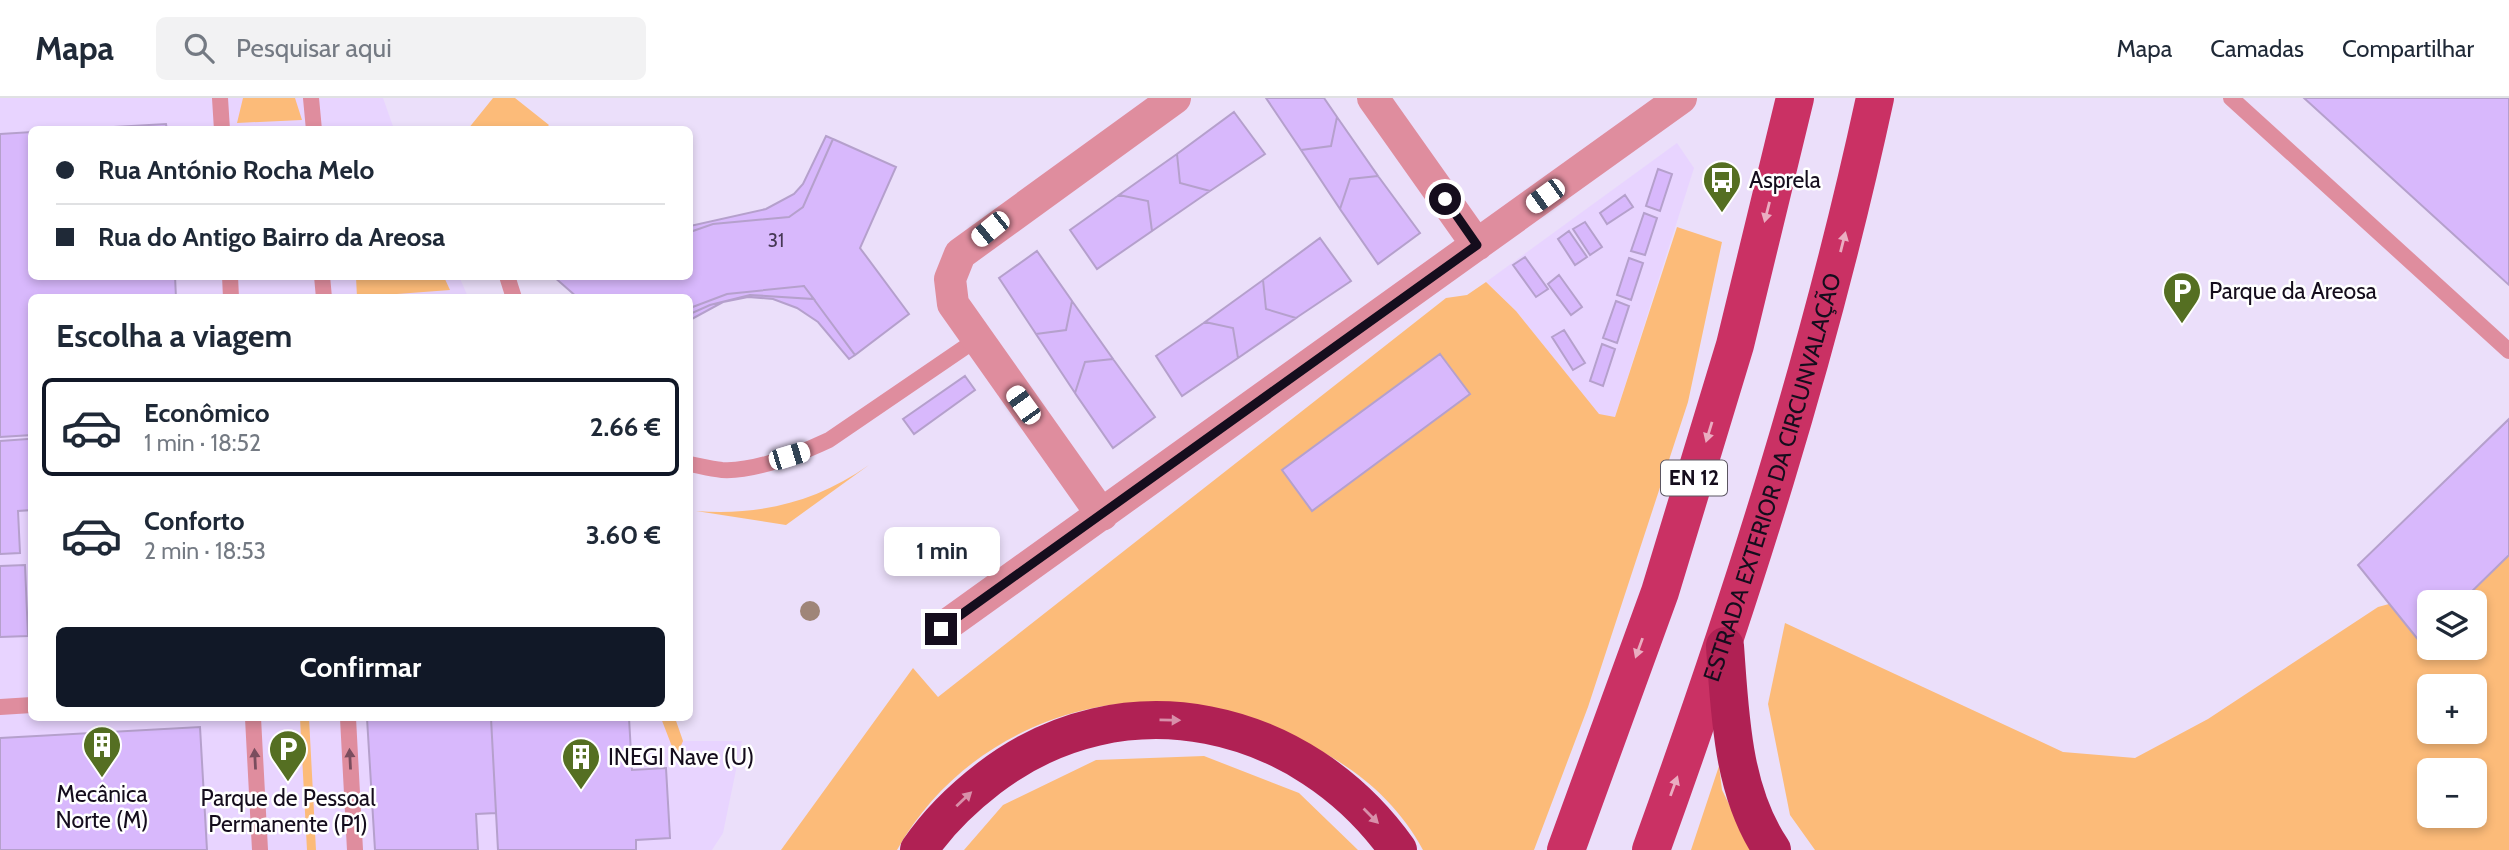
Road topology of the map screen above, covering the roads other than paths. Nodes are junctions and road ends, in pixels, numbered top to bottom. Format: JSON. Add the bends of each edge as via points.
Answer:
{"nodes":[{"id":1,"x":220,"y":98,"type":"edge"},
{"id":2,"x":312,"y":98,"type":"edge"},
{"id":3,"x":1175,"y":98,"type":"edge"},
{"id":4,"x":1373,"y":98,"type":"edge"},
{"id":5,"x":1681,"y":98,"type":"edge"},
{"id":6,"x":1875,"y":98,"type":"edge"},
{"id":7,"x":2231,"y":98,"type":"edge"},
{"id":8,"x":1784,"y":106,"type":"edge"},
{"id":9,"x":222,"y":126,"type":"edge"},
{"id":10,"x":314,"y":126,"type":"edge"},
{"id":11,"x":1477,"y":245,"type":"junction"},
{"id":12,"x":977,"y":339,"type":"junction"},
{"id":13,"x":2509,"y":351,"type":"edge"},
{"id":14,"x":693,"y":465,"type":"edge"},
{"id":15,"x":1102,"y":515,"type":"junction"},
{"id":16,"x":941,"y":629,"type":"dead end"},
{"id":17,"x":1725,"y":646,"type":"junction"},
{"id":18,"x":28,"y":705,"type":"edge"},
{"id":19,"x":0,"y":707,"type":"edge"},
{"id":20,"x":253,"y":721,"type":"edge"},
{"id":21,"x":348,"y":721,"type":"edge"},
{"id":22,"x":260,"y":850,"type":"edge"},
{"id":23,"x":355,"y":850,"type":"edge"},
{"id":24,"x":919,"y":850,"type":"edge"},
{"id":25,"x":1398,"y":850,"type":"edge"},
{"id":26,"x":1566,"y":850,"type":"edge"},
{"id":27,"x":1651,"y":850,"type":"edge"},
{"id":28,"x":1772,"y":850,"type":"edge"}],
"edges":[{"from":1,"to":9,"type":"lane"},
{"from":2,"to":10,"type":"lane"},
{"from":3,"to":12,"type":"street","via":[[960,254],[950,279],[953,304]]},
{"from":4,"to":11,"type":"street"},
{"from":5,"to":11,"type":"street"},
{"from":17,"to":6,"type":"main road","name":"ESTRADA EXTERIOR DA CIRCUNVALAÇÃO","one_way":true,"via":[[1844,241]]},
{"from":7,"to":13,"type":"lane"},
{"from":8,"to":26,"type":"main road","number":"EN 12","one_way":true,"via":[[1735,345],[1668,566]]},
{"from":11,"to":15,"type":"street"},
{"from":12,"to":14,"type":"lane","via":[[811,449],[743,468]]},
{"from":12,"to":15,"type":"street"},
{"from":15,"to":16,"type":"street"},
{"from":27,"to":17,"type":"main road","name":"ESTRADA EXTERIOR DA CIRCUNVALAÇÃO","one_way":true},
{"from":17,"to":28,"type":"highway","via":[[1730,717],[1745,796]]},
{"from":18,"to":19,"type":"lane"},
{"from":22,"to":20,"type":"lane","one_way":true},
{"from":23,"to":21,"type":"lane","one_way":true},
{"from":24,"to":25,"type":"highway","one_way":true,"via":[[976,788],[1040,745],[1106,724],[1142,720],[1223,727],[1294,756],[1354,799]]}]}
